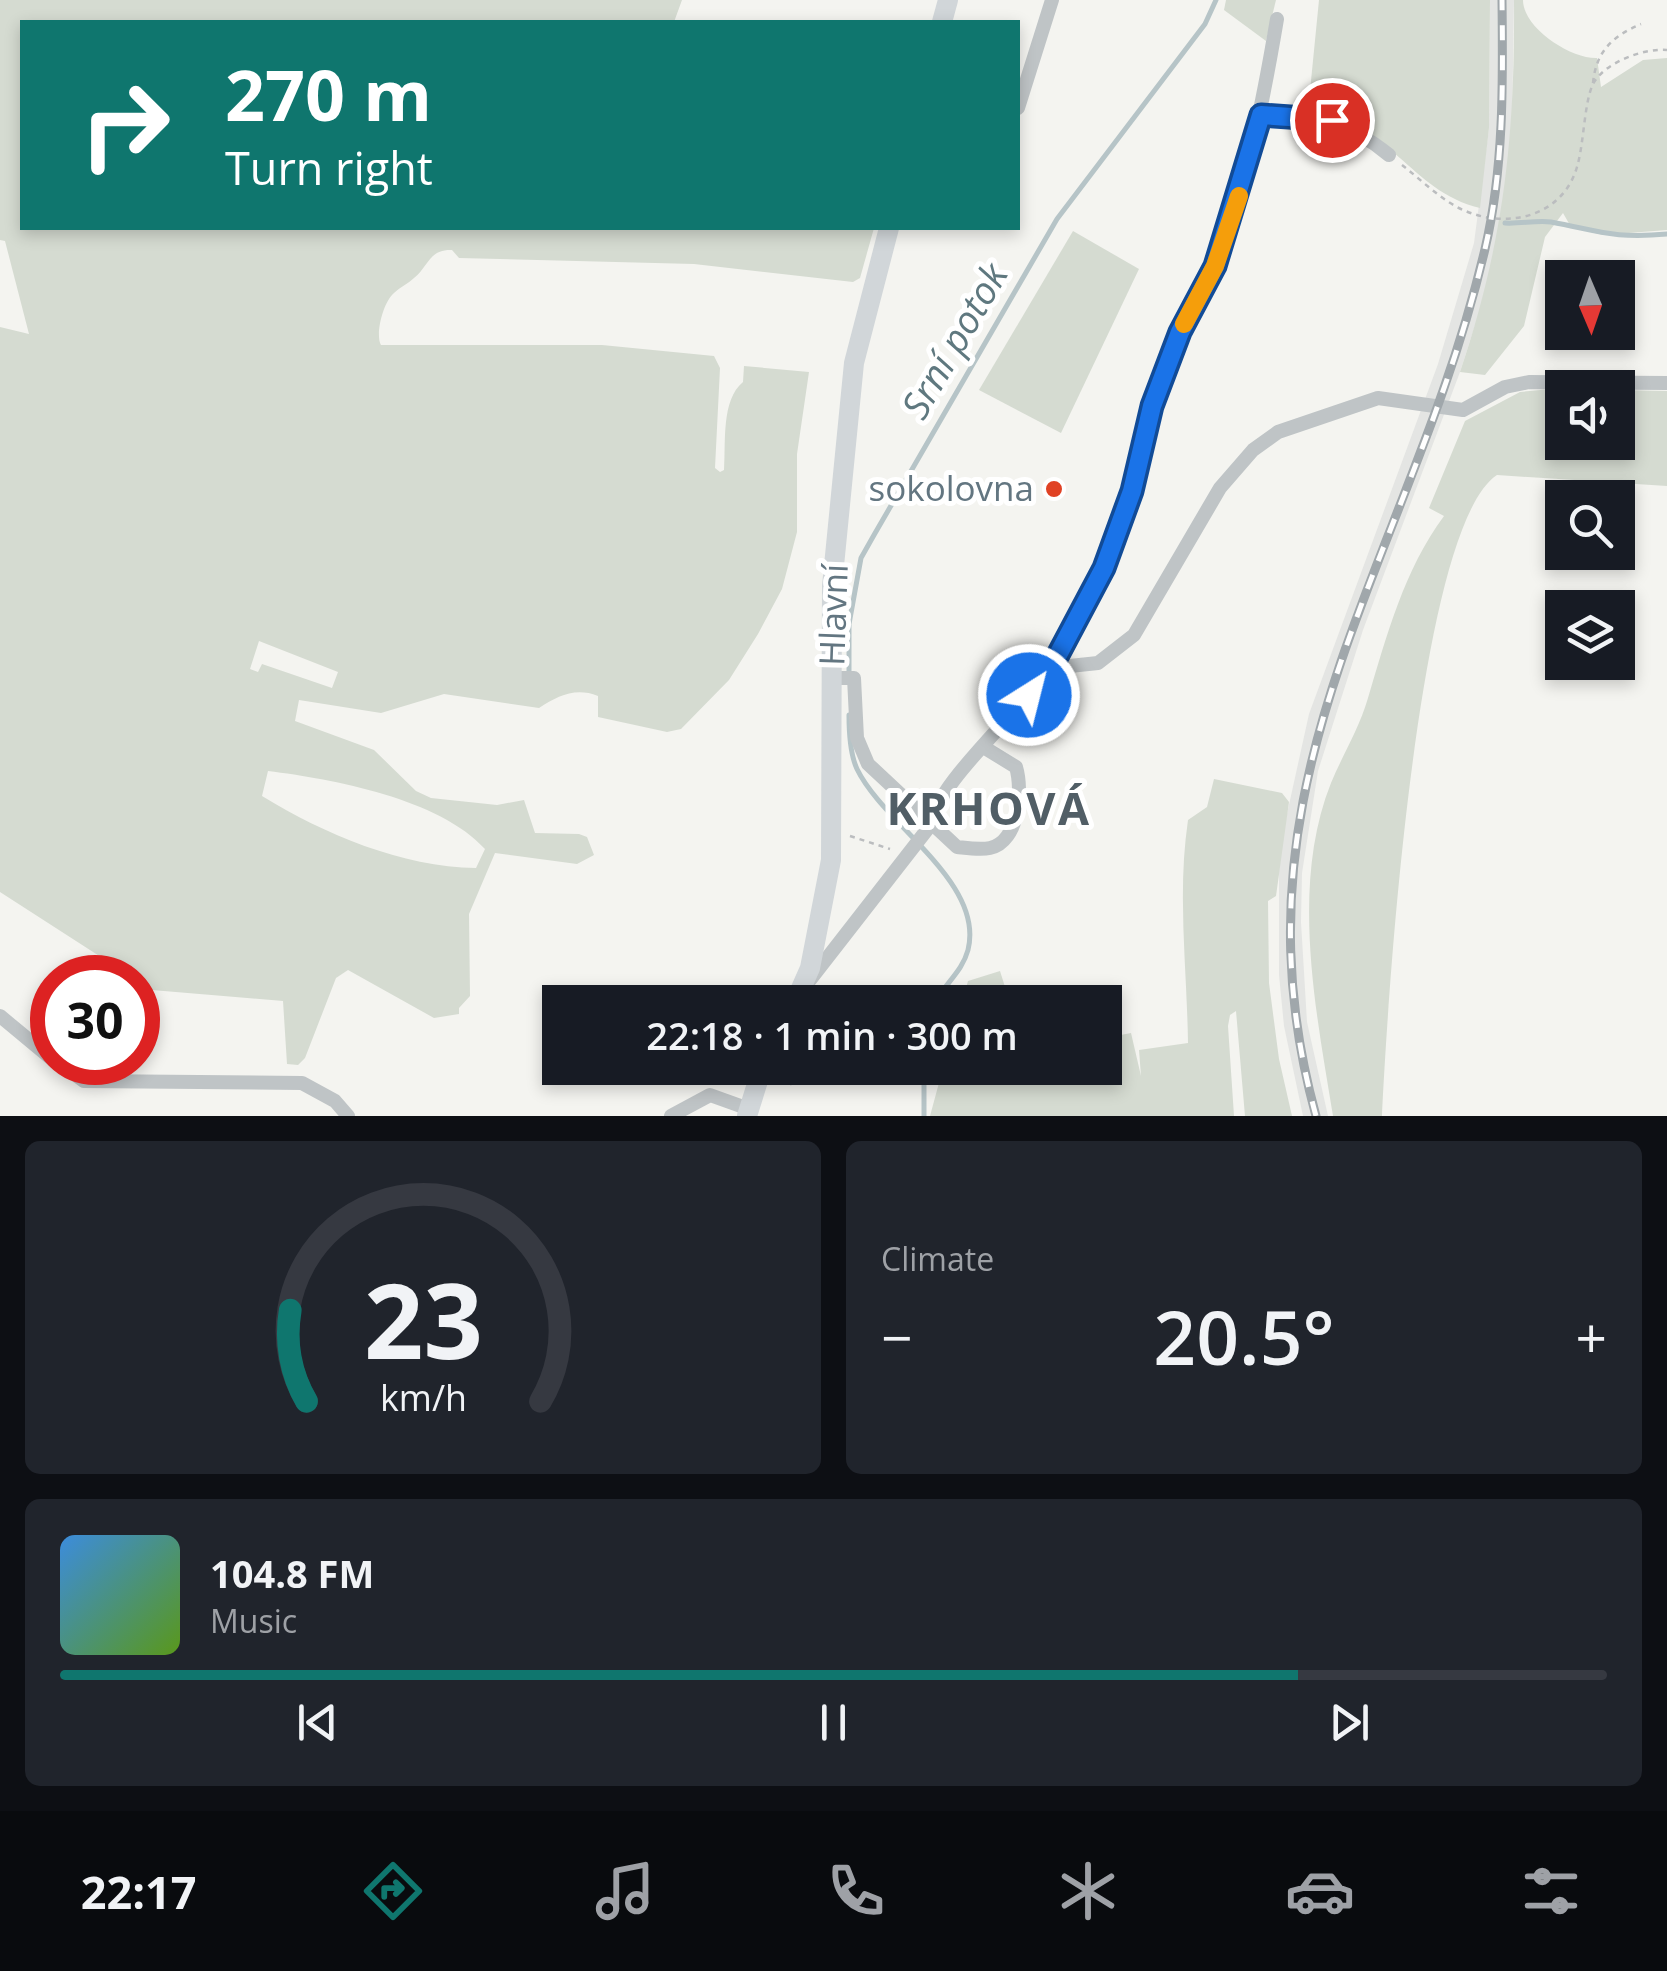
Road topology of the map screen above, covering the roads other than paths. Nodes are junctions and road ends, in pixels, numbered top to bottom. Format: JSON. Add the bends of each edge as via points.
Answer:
{"nodes":[{"id":1,"x":1052,"y":0,"type":"edge"},
{"id":2,"x":1277,"y":19,"type":"dead end"},
{"id":3,"x":1020,"y":102,"type":"edge"},
{"id":4,"x":1261,"y":115,"type":"junction"},
{"id":5,"x":1389,"y":155,"type":"road end"},
{"id":6,"x":888,"y":230,"type":"edge"},
{"id":7,"x":1667,"y":383,"type":"edge"},
{"id":8,"x":1051,"y":668,"type":"junction"},
{"id":9,"x":842,"y":678,"type":"junction"},
{"id":10,"x":985,"y":748,"type":"junction"},
{"id":11,"x":929,"y":828,"type":"junction"},
{"id":12,"x":802,"y":985,"type":"edge"},
{"id":13,"x":806,"y":985,"type":"edge"},
{"id":14,"x":0,"y":1016,"type":"edge"},
{"id":15,"x":30,"y":1041,"type":"edge"},
{"id":16,"x":160,"y":1081,"type":"edge"},
{"id":17,"x":757,"y":1085,"type":"edge"},
{"id":18,"x":748,"y":1112,"type":"edge"},
{"id":19,"x":348,"y":1116,"type":"edge"},
{"id":20,"x":671,"y":1116,"type":"edge"}],
"edges":[{"from":1,"to":3,"type":"street"},
{"from":2,"to":4,"type":"street"},
{"from":4,"to":5,"type":"street","via":[[1332,120]]},
{"from":4,"to":8,"type":"street","via":[[1215,266],[1152,406],[1118,532]]},
{"from":6,"to":9,"type":"street","name":"Hlavní","via":[[854,363],[832,586]]},
{"from":7,"to":8,"type":"street","via":[[1529,382],[1505,386],[1463,410],[1378,398],[1278,432],[1220,488],[1134,635],[1098,663]]},
{"from":8,"to":10,"type":"street"},
{"from":9,"to":11,"type":"street","via":[[868,764]]},
{"from":9,"to":12,"type":"street","name":"Hlavní","via":[[831,860]]},
{"from":10,"to":11,"type":"street","via":[[940,795]]},
{"from":10,"to":11,"type":"street","via":[[1016,767],[1019,776],[1004,842],[956,848]]},
{"from":11,"to":13,"type":"street"},
{"from":14,"to":15,"type":"street"},
{"from":16,"to":19,"type":"street","via":[[302,1082],[335,1100]]},
{"from":17,"to":18,"type":"street"},
{"from":18,"to":20,"type":"street","via":[[710,1095]]}]}
